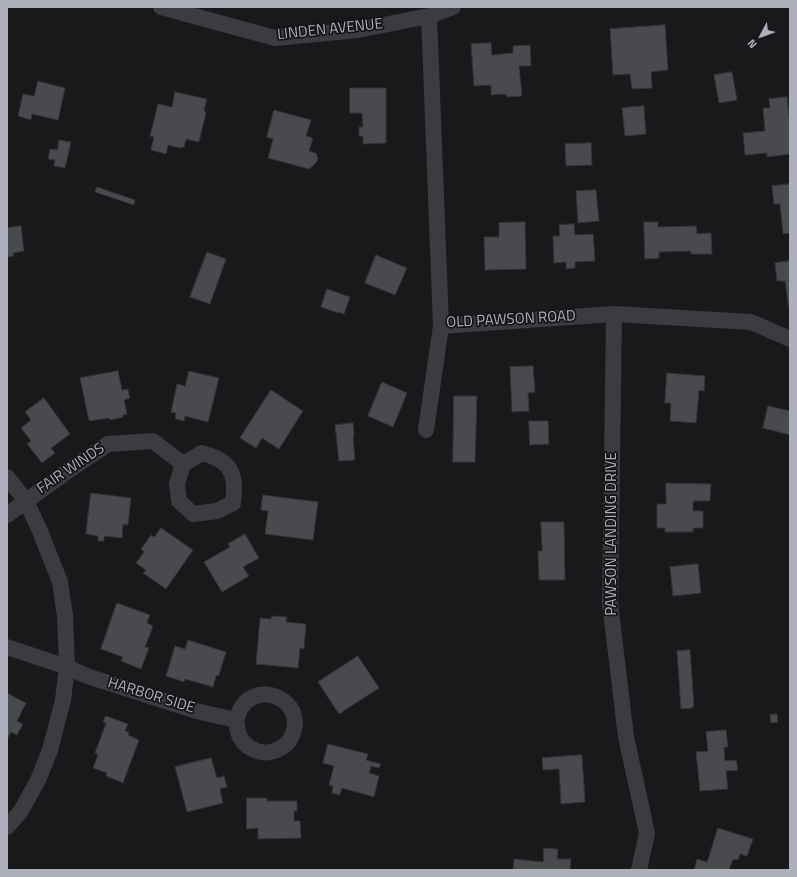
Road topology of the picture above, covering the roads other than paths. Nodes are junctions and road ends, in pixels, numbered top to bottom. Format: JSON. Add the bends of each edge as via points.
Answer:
{"nodes":[{"id":1,"x":161,"y":7,"type":"edge"},
{"id":2,"x":453,"y":7,"type":"edge"},
{"id":3,"x":429,"y":16,"type":"junction"},
{"id":4,"x":614,"y":314,"type":"junction"},
{"id":5,"x":441,"y":326,"type":"junction"},
{"id":6,"x":790,"y":339,"type":"edge"},
{"id":7,"x":426,"y":430,"type":"dead end"},
{"id":8,"x":183,"y":464,"type":"dead end"},
{"id":9,"x":7,"y":477,"type":"edge"},
{"id":10,"x":26,"y":501,"type":"junction"},
{"id":11,"x":7,"y":515,"type":"edge"},
{"id":12,"x":7,"y":647,"type":"edge"},
{"id":13,"x":68,"y":667,"type":"junction"},
{"id":14,"x":236,"y":720,"type":"dead end"},
{"id":15,"x":7,"y":827,"type":"edge"},
{"id":16,"x":639,"y":870,"type":"edge"}],
"edges":[{"from":1,"to":3,"type":"street","name":"LINDEN AVENUE","via":[[275,38],[358,30]]},
{"from":2,"to":3,"type":"street","name":"LINDEN AVENUE"},
{"from":3,"to":5,"type":"street","name":"OLD PAWSON ROAD"},
{"from":4,"to":5,"type":"street","name":"OLD PAWSON ROAD"},
{"from":4,"to":6,"type":"street","name":"OLD PAWSON ROAD","via":[[751,322]]},
{"from":4,"to":16,"type":"street","name":"PAWSON LANDING DRIVE","via":[[610,603],[626,737],[648,834]]},
{"from":5,"to":7,"type":"street"},
{"from":8,"to":10,"type":"street","name":"FAIR WINDS","via":[[153,441],[108,444]]},
{"from":9,"to":10,"type":"street"},
{"from":10,"to":11,"type":"street","name":"FAIR WINDS"},
{"from":10,"to":13,"type":"street","via":[[60,582]]},
{"from":12,"to":13,"type":"street","name":"HARBOR SIDE"},
{"from":13,"to":14,"type":"street","name":"HARBOR SIDE","via":[[87,676],[196,711]]},
{"from":13,"to":15,"type":"street","via":[[63,700],[50,750],[22,811]]}]}
